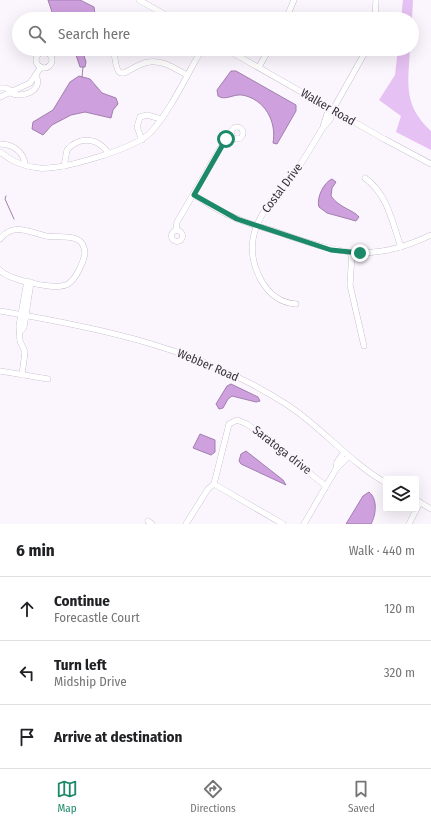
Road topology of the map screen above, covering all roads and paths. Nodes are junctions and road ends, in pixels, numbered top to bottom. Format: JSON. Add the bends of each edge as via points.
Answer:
{"nodes":[{"id":1,"x":139,"y":0,"type":"edge"},
{"id":2,"x":294,"y":0,"type":"edge"},
{"id":3,"x":376,"y":0,"type":"edge"},
{"id":4,"x":160,"y":12,"type":"edge"},
{"id":5,"x":289,"y":12,"type":"edge"},
{"id":6,"x":375,"y":12,"type":"edge"},
{"id":7,"x":115,"y":56,"type":"edge"},
{"id":8,"x":198,"y":56,"type":"edge"},
{"id":9,"x":239,"y":56,"type":"edge"},
{"id":10,"x":265,"y":56,"type":"edge"},
{"id":11,"x":363,"y":56,"type":"edge"},
{"id":12,"x":41,"y":67,"type":"dead end"},
{"id":13,"x":259,"y":67,"type":"junction"},
{"id":14,"x":187,"y":76,"type":"junction"},
{"id":15,"x":0,"y":88,"type":"edge"},
{"id":16,"x":10,"y":92,"type":"junction"},
{"id":17,"x":0,"y":97,"type":"edge"},
{"id":18,"x":331,"y":112,"type":"junction"},
{"id":19,"x":161,"y":119,"type":"junction"},
{"id":20,"x":232,"y":136,"type":"dead end"},
{"id":21,"x":142,"y":140,"type":"junction"},
{"id":22,"x":0,"y":144,"type":"edge"},
{"id":23,"x":0,"y":152,"type":"edge"},
{"id":24,"x":108,"y":154,"type":"junction"},
{"id":25,"x":431,"y":164,"type":"edge"},
{"id":26,"x":25,"y":165,"type":"junction"},
{"id":27,"x":64,"y":166,"type":"junction"},
{"id":28,"x":365,"y":178,"type":"dead end"},
{"id":29,"x":194,"y":195,"type":"junction"},
{"id":30,"x":257,"y":225,"type":"junction"},
{"id":31,"x":176,"y":230,"type":"dead end"},
{"id":32,"x":431,"y":235,"type":"edge"},
{"id":33,"x":0,"y":239,"type":"edge"},
{"id":34,"x":401,"y":247,"type":"junction"},
{"id":35,"x":352,"y":253,"type":"junction"},
{"id":36,"x":0,"y":270,"type":"edge"},
{"id":37,"x":3,"y":276,"type":"edge"},
{"id":38,"x":29,"y":282,"type":"junction"},
{"id":39,"x":296,"y":304,"type":"dead end"},
{"id":40,"x":0,"y":311,"type":"edge"},
{"id":41,"x":24,"y":315,"type":"junction"},
{"id":42,"x":364,"y":346,"type":"dead end"},
{"id":43,"x":0,"y":371,"type":"edge"},
{"id":44,"x":22,"y":375,"type":"junction"},
{"id":45,"x":48,"y":379,"type":"dead end"},
{"id":46,"x":346,"y":454,"type":"junction"},
{"id":47,"x":383,"y":481,"type":"edge"},
{"id":48,"x":214,"y":484,"type":"junction"},
{"id":49,"x":326,"y":486,"type":"junction"},
{"id":50,"x":419,"y":502,"type":"edge"},
{"id":51,"x":431,"y":509,"type":"edge"},
{"id":52,"x":413,"y":512,"type":"edge"},
{"id":53,"x":186,"y":524,"type":"edge"},
{"id":54,"x":283,"y":524,"type":"edge"},
{"id":55,"x":304,"y":524,"type":"edge"},
{"id":56,"x":408,"y":524,"type":"edge"}],
"edges":[{"from":1,"to":4,"type":"street"},
{"from":2,"to":5,"type":"street"},
{"from":3,"to":6,"type":"street"},
{"from":7,"to":14,"type":"street","via":[[116,68],[120,72],[127,73],[145,63],[158,62]]},
{"from":8,"to":14,"type":"street"},
{"from":9,"to":13,"type":"street","name":"Walker Road"},
{"from":10,"to":13,"type":"street"},
{"from":11,"to":18,"type":"street"},
{"from":12,"to":16,"type":"street","via":[[36,76],[38,81],[31,92],[18,96]]},
{"from":13,"to":18,"type":"street","name":"Walker Road"},
{"from":14,"to":19,"type":"street"},
{"from":15,"to":16,"type":"street","via":[[6,88]]},
{"from":16,"to":17,"type":"street"},
{"from":18,"to":25,"type":"street","name":"Walker Road"},
{"from":18,"to":30,"type":"street","name":"Costal Drive","via":[[332,118],[323,127],[298,167],[264,209]]},
{"from":19,"to":21,"type":"street"},
{"from":19,"to":21,"type":"street","via":[[147,115],[140,117],[137,126]]},
{"from":20,"to":29,"type":"street","via":[[225,140]]},
{"from":21,"to":24,"type":"street"},
{"from":22,"to":26,"type":"street","via":[[11,146],[19,152]]},
{"from":23,"to":26,"type":"street"},
{"from":24,"to":27,"type":"street"},
{"from":24,"to":27,"type":"street","via":[[97,142],[78,141],[67,150]]},
{"from":26,"to":27,"type":"street","via":[[43,168]]},
{"from":28,"to":34,"type":"street","via":[[384,197]]},
{"from":29,"to":30,"type":"street","via":[[228,215]]},
{"from":29,"to":31,"type":"street"},
{"from":30,"to":35,"type":"street","via":[[331,250]]},
{"from":30,"to":39,"type":"street","name":"Costal Drive","via":[[253,252],[261,280],[280,301]]},
{"from":32,"to":34,"type":"street"},
{"from":33,"to":38,"type":"street","via":[[8,231],[22,229],[47,236],[72,237],[81,242],[85,252],[84,258],[69,284],[61,287]]},
{"from":34,"to":35,"type":"street","via":[[373,253]]},
{"from":35,"to":42,"type":"street","via":[[350,285]]},
{"from":36,"to":37,"type":"street"},
{"from":37,"to":38,"type":"street"},
{"from":38,"to":41,"type":"street"},
{"from":40,"to":41,"type":"street","name":"Webber Road"},
{"from":41,"to":44,"type":"street","via":[[20,341],[25,352]]},
{"from":41,"to":46,"type":"street","name":"Webber Road","via":[[119,334],[210,364],[287,404]]},
{"from":43,"to":44,"type":"street"},
{"from":44,"to":45,"type":"street"},
{"from":46,"to":47,"type":"street","name":"Webber Road"},
{"from":46,"to":49,"type":"street"},
{"from":48,"to":49,"type":"street","name":"Saratoga drive","via":[[229,424],[234,420],[247,424]]},
{"from":48,"to":53,"type":"street","via":[[208,489]]},
{"from":48,"to":54,"type":"street"},
{"from":49,"to":55,"type":"street"},
{"from":50,"to":51,"type":"street"},
{"from":52,"to":56,"type":"street"}]}
